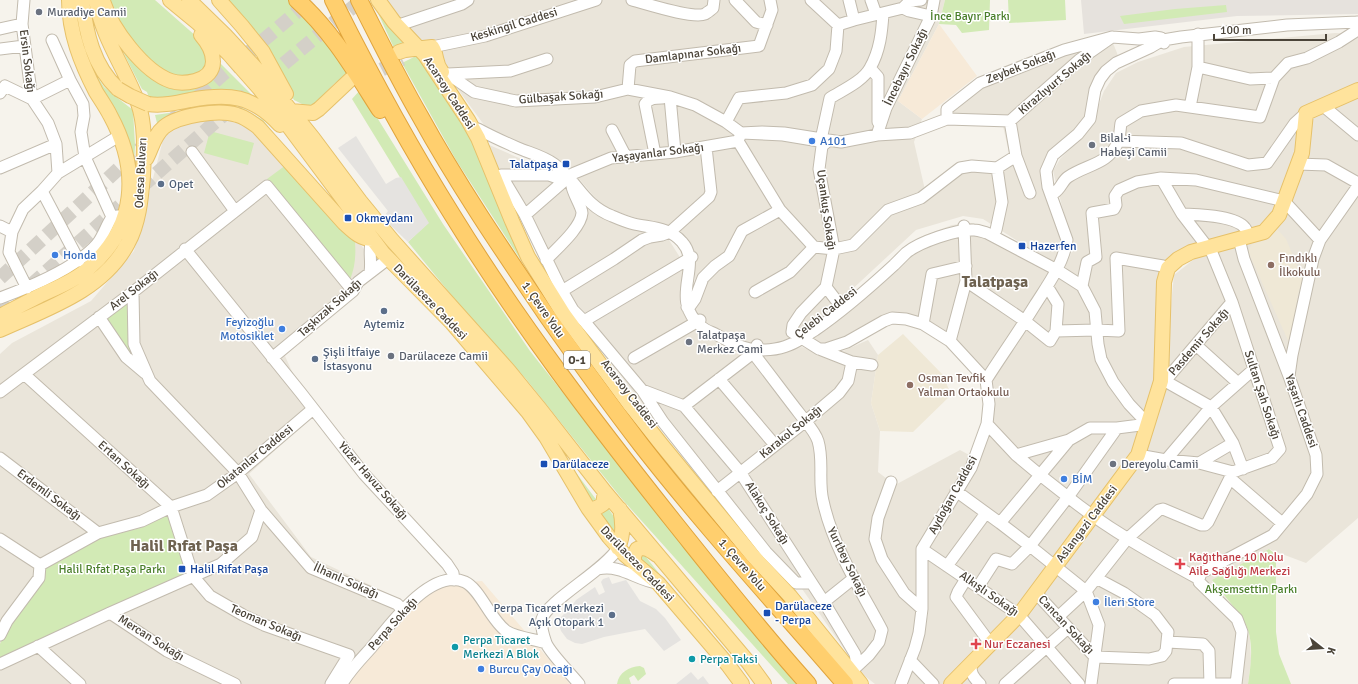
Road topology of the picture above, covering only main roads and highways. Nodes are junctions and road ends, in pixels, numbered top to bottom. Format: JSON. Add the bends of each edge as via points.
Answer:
{"nodes":[{"id":1,"x":69,"y":0,"type":"edge"},
{"id":2,"x":82,"y":0,"type":"edge"},
{"id":3,"x":96,"y":0,"type":"edge"},
{"id":4,"x":103,"y":0,"type":"edge"},
{"id":5,"x":219,"y":0,"type":"edge"},
{"id":6,"x":297,"y":0,"type":"edge"},
{"id":7,"x":321,"y":0,"type":"edge"},
{"id":8,"x":333,"y":0,"type":"edge"},
{"id":9,"x":359,"y":0,"type":"edge"},
{"id":10,"x":378,"y":0,"type":"edge"},
{"id":11,"x":383,"y":0,"type":"edge"},
{"id":12,"x":183,"y":3,"type":"edge"},
{"id":13,"x":400,"y":25,"type":"junction"},
{"id":14,"x":425,"y":48,"type":"junction"},
{"id":15,"x":400,"y":56,"type":"tunnel mouth"},
{"id":16,"x":1358,"y":90,"type":"edge"},
{"id":17,"x":374,"y":100,"type":"junction"},
{"id":18,"x":291,"y":111,"type":"junction"},
{"id":19,"x":476,"y":130,"type":"junction"},
{"id":20,"x":313,"y":138,"type":"junction"},
{"id":21,"x":308,"y":152,"type":"junction"},
{"id":22,"x":143,"y":163,"type":"junction"},
{"id":23,"x":453,"y":217,"type":"junction"},
{"id":24,"x":372,"y":239,"type":"junction"},
{"id":25,"x":401,"y":250,"type":"junction"},
{"id":26,"x":390,"y":261,"type":"junction"},
{"id":27,"x":31,"y":293,"type":"junction"},
{"id":28,"x":51,"y":307,"type":"junction"},
{"id":29,"x":0,"y":310,"type":"edge"},
{"id":30,"x":0,"y":316,"type":"edge"},
{"id":31,"x":0,"y":330,"type":"edge"},
{"id":32,"x":0,"y":339,"type":"edge"},
{"id":33,"x":605,"y":492,"type":"junction"},
{"id":34,"x":588,"y":508,"type":"junction"},
{"id":35,"x":620,"y":508,"type":"junction"},
{"id":36,"x":618,"y":548,"type":"junction"},
{"id":37,"x":662,"y":559,"type":"junction"},
{"id":38,"x":634,"y":563,"type":"junction"},
{"id":39,"x":850,"y":675,"type":"edge"},
{"id":40,"x":742,"y":684,"type":"edge"},
{"id":41,"x":764,"y":684,"type":"edge"},
{"id":42,"x":808,"y":684,"type":"edge"},
{"id":43,"x":861,"y":684,"type":"edge"},
{"id":44,"x":870,"y":684,"type":"edge"},
{"id":45,"x":951,"y":684,"type":"edge"}],
"edges":[{"from":1,"to":27,"type":"main road","name":"Odesa Bulvarı","via":[[73,38],[84,66],[111,116],[125,153],[128,169],[128,203],[118,216],[121,226],[111,243],[87,270],[60,287]]},
{"from":2,"to":21,"type":"main road","bridge":true,"via":[[93,52],[110,82],[118,89],[148,104],[161,105],[214,96],[230,96],[244,100],[270,115]]},
{"from":3,"to":22,"type":"main road","name":"Odesa Bulvarı","via":[[101,23],[131,86],[142,116]]},
{"from":4,"to":12,"type":"main road","via":[[114,26],[147,66],[170,81],[186,83],[204,79],[210,73],[213,58],[209,45]]},
{"from":5,"to":18,"type":"main road","via":[[263,52],[289,99]]},
{"from":6,"to":17,"type":"highway","via":[[337,43]]},
{"from":7,"to":17,"type":"highway"},
{"from":8,"to":23,"type":"highway","name":"1. Çevre Yolu","number":"O-1","via":[[375,83]]},
{"from":9,"to":39,"type":"highway","name":"1. Çevre Yolu","number":"O-1","via":[[417,110],[458,180],[514,269],[577,360],[681,494]]},
{"from":10,"to":13,"type":"main road"},
{"from":11,"to":13,"type":"main road"},
{"from":12,"to":18,"type":"main road","name":"Darülaceze Caddesi","via":[[249,60]]},
{"from":12,"to":21,"type":"main road","name":"Darülaceze Caddesi","via":[[198,23],[244,70]]},
{"from":13,"to":14,"type":"main road"},
{"from":14,"to":15,"type":"main road","via":[[405,50]]},
{"from":14,"to":19,"type":"main road","name":"Acarsoy Caddesi","via":[[425,55]]},
{"from":14,"to":19,"type":"main road","name":"Acarsoy Caddesi","via":[[436,53],[437,66],[446,74],[464,102]]},
{"from":16,"to":45,"type":"main road","name":"Aslangazi Caddesi","via":[[1306,113],[1302,152],[1298,164],[1279,215],[1264,232],[1191,252],[1168,268],[1164,282],[1163,381],[1138,455],[1019,615]]},
{"from":17,"to":23,"type":"highway","via":[[431,190]]},
{"from":18,"to":20,"type":"main road","name":"Darülaceze Caddesi"},
{"from":18,"to":20,"type":"main road","via":[[313,113],[354,80],[316,118]]},
{"from":19,"to":39,"type":"main road","name":"Acarsoy Caddesi","via":[[540,269],[563,297],[608,368],[676,455],[820,624]]},
{"from":19,"to":39,"type":"main road","name":"Acarsoy Caddesi","via":[[528,257],[564,315],[631,406],[757,561],[821,632]]},
{"from":20,"to":25,"type":"main road","name":"Darülaceze Caddesi"},
{"from":21,"to":24,"type":"main road","name":"Darülaceze Caddesi"},
{"from":22,"to":24,"type":"main road","via":[[158,134],[169,123],[196,115],[236,114],[258,127],[344,223],[363,238]]},
{"from":22,"to":28,"type":"main road","name":"Odesa Bulvarı","via":[[140,211],[128,243],[116,261],[95,281],[72,297]]},
{"from":23,"to":42,"type":"highway","name":"1. Çevre Yolu","number":"O-1","via":[[525,326],[612,444],[762,632]]},
{"from":24,"to":26,"type":"main road","name":"Darülaceze Caddesi"},
{"from":25,"to":26,"type":"main road"},
{"from":25,"to":33,"type":"main road","name":"Darülaceze Caddesi","via":[[509,371]]},
{"from":26,"to":34,"type":"main road","name":"Darülaceze Caddesi","via":[[452,323],[528,412],[546,437]]},
{"from":27,"to":29,"type":"main road"},
{"from":27,"to":30,"type":"main road","name":"Odesa Bulvarı"},
{"from":28,"to":31,"type":"main road","name":"Odesa Bulvarı"},
{"from":28,"to":32,"type":"main road"},
{"from":33,"to":34,"type":"main road","via":[[603,504],[595,509]]},
{"from":33,"to":35,"type":"main road","name":"Darülaceze Caddesi"},
{"from":34,"to":36,"type":"main road","name":"Darülaceze Caddesi"},
{"from":35,"to":36,"type":"main road","via":[[622,531]]},
{"from":35,"to":37,"type":"main road","name":"Darülaceze Caddesi"},
{"from":36,"to":38,"type":"main road","name":"Darülaceze Caddesi"},
{"from":37,"to":38,"type":"main road","via":[[640,548],[635,553]]},
{"from":37,"to":41,"type":"main road","name":"Darülaceze Caddesi"},
{"from":38,"to":40,"type":"main road","name":"Darülaceze Caddesi","via":[[658,583]]},
{"from":39,"to":43,"type":"main road","name":"Acarsoy Caddesi"},
{"from":39,"to":44,"type":"main road","name":"Acarsoy Caddesi"}]}
